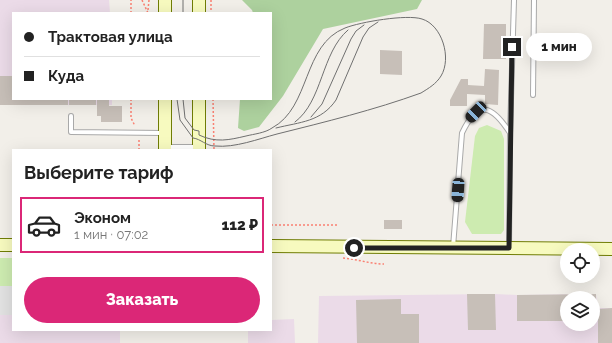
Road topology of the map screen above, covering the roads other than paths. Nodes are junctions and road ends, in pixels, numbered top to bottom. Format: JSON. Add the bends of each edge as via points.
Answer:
{"nodes":[{"id":1,"x":165,"y":0,"type":"edge"},
{"id":2,"x":200,"y":0,"type":"edge"},
{"id":3,"x":514,"y":0,"type":"edge"},
{"id":4,"x":534,"y":0,"type":"edge"},
{"id":5,"x":165,"y":12,"type":"edge"},
{"id":6,"x":199,"y":12,"type":"edge"},
{"id":7,"x":533,"y":95,"type":"dead end"},
{"id":8,"x":165,"y":100,"type":"edge"},
{"id":9,"x":199,"y":100,"type":"edge"},
{"id":10,"x":71,"y":116,"type":"dead end"},
{"id":11,"x":165,"y":133,"type":"junction"},
{"id":12,"x":510,"y":134,"type":"junction"},
{"id":13,"x":165,"y":149,"type":"edge"},
{"id":14,"x":199,"y":149,"type":"edge"},
{"id":15,"x":0,"y":245,"type":"edge"},
{"id":16,"x":12,"y":245,"type":"edge"},
{"id":17,"x":272,"y":246,"type":"edge"},
{"id":18,"x":453,"y":248,"type":"junction"},
{"id":19,"x":509,"y":248,"type":"junction"},
{"id":20,"x":612,"y":249,"type":"edge"}],
"edges":[{"from":1,"to":5,"type":"main road"},
{"from":2,"to":6,"type":"main road"},
{"from":3,"to":12,"type":"lane"},
{"from":4,"to":7,"type":"lane"},
{"from":8,"to":11,"type":"main road"},
{"from":9,"to":14,"type":"main road"},
{"from":10,"to":11,"type":"lane","via":[[71,132]]},
{"from":11,"to":13,"type":"main road"},
{"from":12,"to":18,"type":"lane","via":[[502,121],[486,110],[476,112],[469,118],[462,133]]},
{"from":12,"to":19,"type":"lane"},
{"from":13,"to":14,"type":"street"},
{"from":15,"to":16,"type":"main road"},
{"from":17,"to":18,"type":"main road"},
{"from":18,"to":19,"type":"main road"},
{"from":19,"to":20,"type":"main road"}]}
